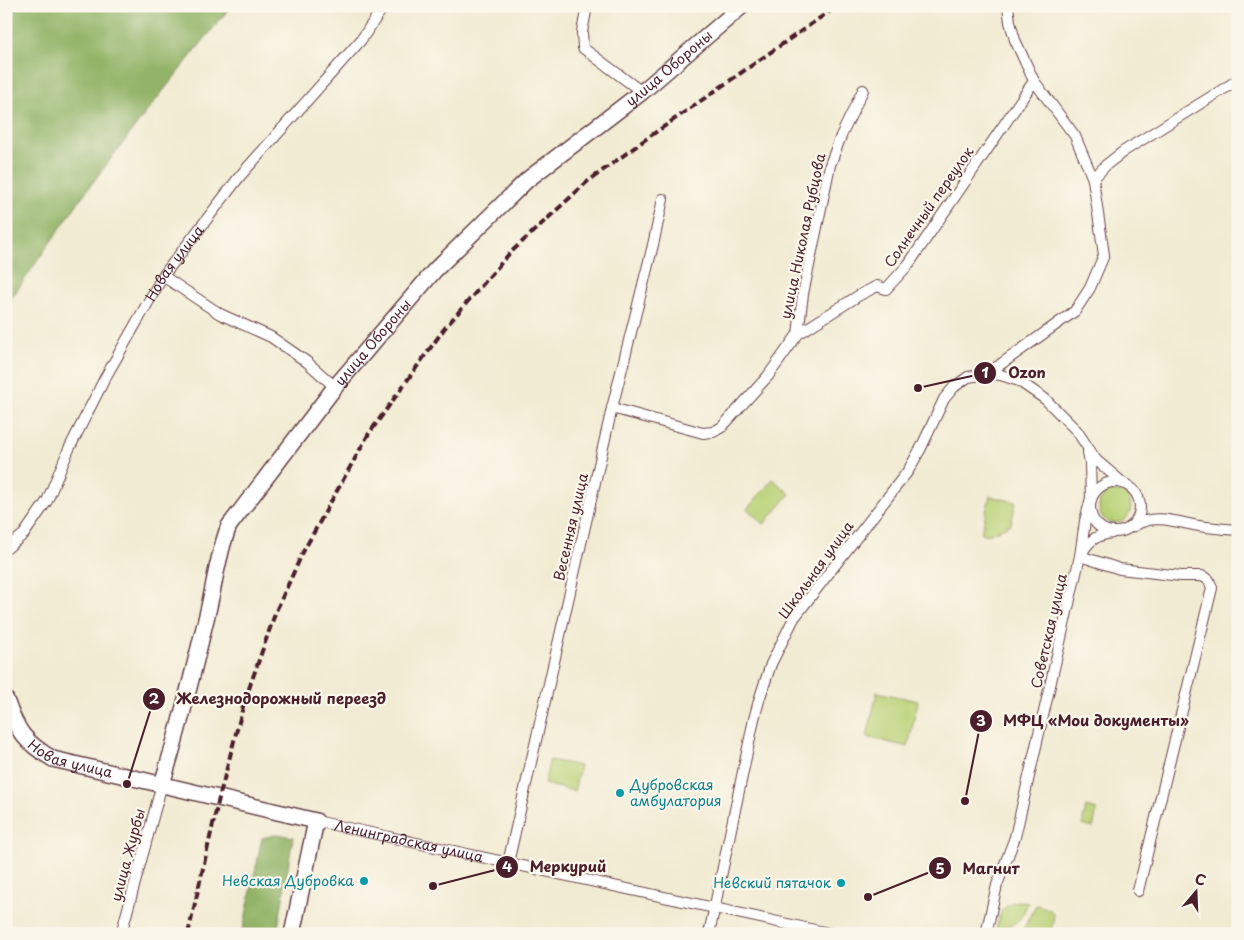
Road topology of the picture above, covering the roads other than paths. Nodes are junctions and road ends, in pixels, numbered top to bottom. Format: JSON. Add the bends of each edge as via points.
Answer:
{"nodes":[{"id":1,"x":384,"y":6,"type":"edge"},
{"id":2,"x":587,"y":6,"type":"edge"},
{"id":3,"x":742,"y":6,"type":"edge"},
{"id":4,"x":1008,"y":6,"type":"edge"},
{"id":5,"x":1238,"y":80,"type":"edge"},
{"id":6,"x":1034,"y":81,"type":"junction"},
{"id":7,"x":863,"y":90,"type":"dead end"},
{"id":8,"x":642,"y":92,"type":"junction"},
{"id":9,"x":1093,"y":179,"type":"junction"},
{"id":10,"x":662,"y":199,"type":"dead end"},
{"id":11,"x":163,"y":276,"type":"junction"},
{"id":12,"x":798,"y":334,"type":"junction"},
{"id":13,"x":987,"y":374,"type":"junction"},
{"id":14,"x":335,"y":388,"type":"junction"},
{"id":15,"x":612,"y":408,"type":"junction"},
{"id":16,"x":1086,"y":446,"type":"junction"},
{"id":17,"x":1123,"y":483,"type":"junction"},
{"id":18,"x":1091,"y":498,"type":"junction"},
{"id":19,"x":1139,"y":500,"type":"junction"},
{"id":20,"x":1169,"y":520,"type":"junction"},
{"id":21,"x":1129,"y":528,"type":"junction"},
{"id":22,"x":1238,"y":530,"type":"edge"},
{"id":23,"x":1114,"y":532,"type":"junction"},
{"id":24,"x":6,"y":549,"type":"edge"},
{"id":25,"x":1080,"y":556,"type":"junction"},
{"id":26,"x":6,"y":700,"type":"edge"},
{"id":27,"x":162,"y":784,"type":"junction"},
{"id":28,"x":316,"y":821,"type":"junction"},
{"id":29,"x":508,"y":862,"type":"junction"},
{"id":30,"x":1138,"y":891,"type":"dead end"},
{"id":31,"x":714,"y":907,"type":"junction"},
{"id":32,"x":121,"y":934,"type":"edge"},
{"id":33,"x":292,"y":934,"type":"edge"},
{"id":34,"x":708,"y":934,"type":"edge"},
{"id":35,"x":833,"y":934,"type":"edge"},
{"id":36,"x":986,"y":934,"type":"edge"}],
"edges":[{"from":1,"to":11,"type":"street","name":"Новая улица","via":[[361,40],[240,176]]},
{"from":2,"to":8,"type":"street","via":[[582,32],[583,48]]},
{"from":3,"to":8,"type":"street","name":"улица Обороны"},
{"from":4,"to":6,"type":"street","via":[[1015,40]]},
{"from":5,"to":9,"type":"street","via":[[1124,151]]},
{"from":6,"to":9,"type":"street","via":[[1075,136]]},
{"from":6,"to":12,"type":"street","name":"Солнечный переулок","via":[[908,265],[886,289],[877,286]]},
{"from":7,"to":12,"type":"street","name":"улица Николая Рубцова","via":[[830,165],[803,294]]},
{"from":8,"to":14,"type":"street","name":"улица Обороны","via":[[527,180],[435,270]]},
{"from":9,"to":13,"type":"street","via":[[1104,255],[1090,288],[1075,311]]},
{"from":10,"to":15,"type":"street","name":"Весенняя улица"},
{"from":11,"to":14,"type":"street","via":[[220,314],[271,337],[307,362]]},
{"from":11,"to":24,"type":"street","name":"Новая улица","via":[[105,378],[47,501],[24,534]]},
{"from":12,"to":15,"type":"street","via":[[768,376],[722,427],[713,432],[691,431]]},
{"from":13,"to":16,"type":"street","via":[[1018,381],[1046,398],[1077,431]]},
{"from":13,"to":31,"type":"street","name":"Школьная улица","via":[[968,378],[954,387],[944,400],[908,471],[794,618],[762,690]]},
{"from":14,"to":27,"type":"street","name":"улица Обороны","via":[[229,526]]},
{"from":15,"to":29,"type":"street","name":"Весенняя улица"},
{"from":16,"to":17,"type":"street","via":[[1096,460]]},
{"from":16,"to":18,"type":"street"},
{"from":17,"to":18,"type":"street","via":[[1100,486]]},
{"from":17,"to":19,"type":"street","via":[[1136,492]]},
{"from":18,"to":23,"type":"street","via":[[1090,514],[1094,521],[1106,531]]},
{"from":18,"to":25,"type":"street","name":"Советская улица"},
{"from":19,"to":20,"type":"street","via":[[1154,514]]},
{"from":19,"to":21,"type":"street","via":[[1139,516]]},
{"from":20,"to":21,"type":"street","via":[[1140,521]]},
{"from":20,"to":22,"type":"street"},
{"from":21,"to":23,"type":"street"},
{"from":23,"to":25,"type":"street","via":[[1094,538]]},
{"from":25,"to":30,"type":"street","via":[[1120,569],[1202,576],[1209,580],[1212,588]]},
{"from":25,"to":36,"type":"street","name":"Советская улица","via":[[1015,837],[997,885]]},
{"from":26,"to":27,"type":"street","name":"Новая улица","via":[[21,734],[34,748],[53,759]]},
{"from":27,"to":28,"type":"street","name":"Ленинградская улица"},
{"from":27,"to":32,"type":"street","name":"улица Журбы"},
{"from":28,"to":29,"type":"street","name":"Ленинградская улица"},
{"from":28,"to":33,"type":"street"},
{"from":29,"to":31,"type":"street","name":"Ленинградская улица"},
{"from":31,"to":34,"type":"street","name":"Школьная улица"},
{"from":31,"to":35,"type":"street","name":"Ленинградская улица"}]}
